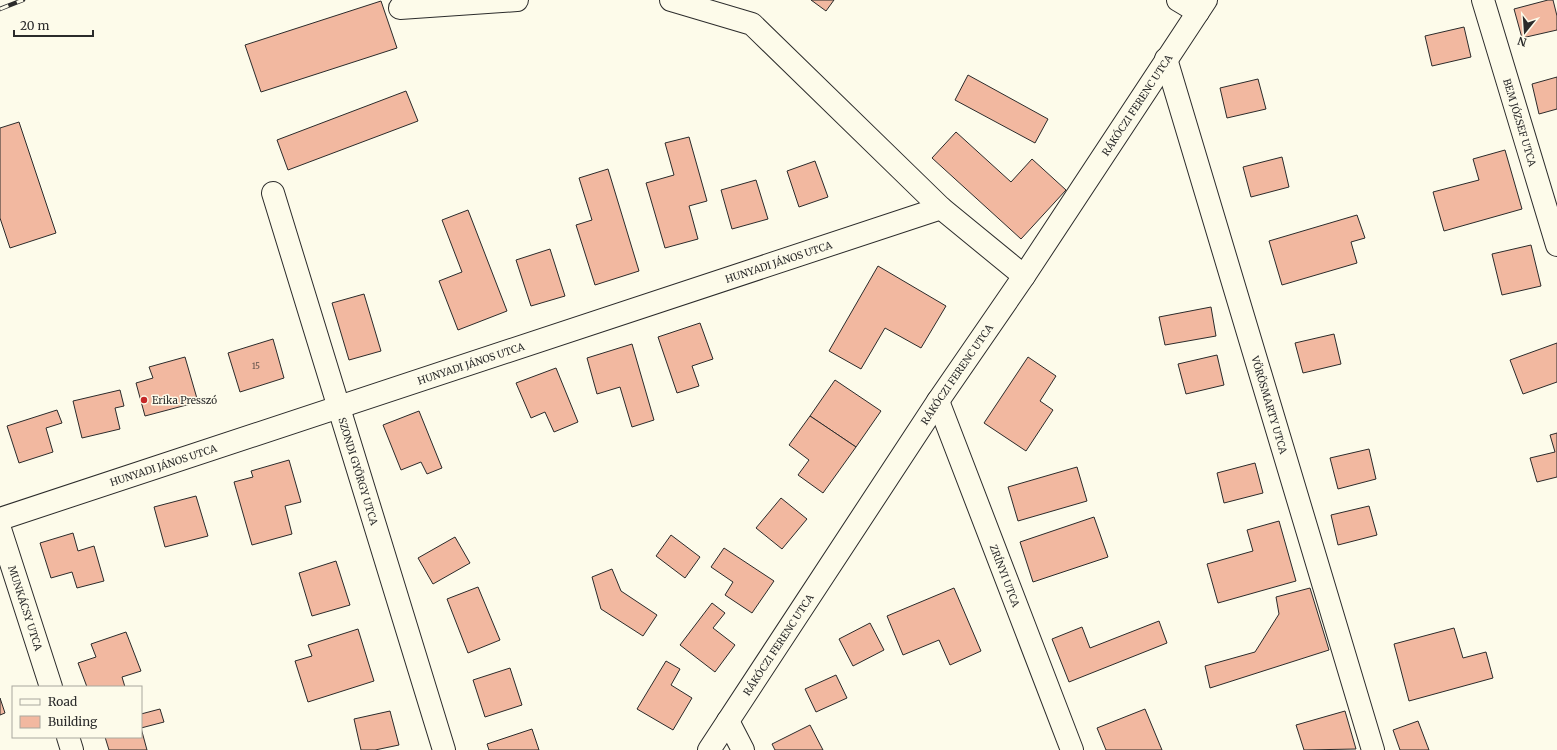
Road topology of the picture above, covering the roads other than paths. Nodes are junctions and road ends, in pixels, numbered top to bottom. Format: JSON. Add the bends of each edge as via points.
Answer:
{"nodes":[{"id":1,"x":517,"y":0,"type":"edge"},
{"id":2,"x":671,"y":0,"type":"edge"},
{"id":3,"x":1178,"y":0,"type":"edge"},
{"id":4,"x":1483,"y":0,"type":"edge"},
{"id":5,"x":1202,"y":6,"type":"edge"},
{"id":6,"x":400,"y":8,"type":"dead end"},
{"id":7,"x":1166,"y":59,"type":"junction"},
{"id":8,"x":273,"y":193,"type":"dead end"},
{"id":9,"x":942,"y":208,"type":"junction"},
{"id":10,"x":1557,"y":245,"type":"edge"},
{"id":11,"x":1024,"y":276,"type":"junction"},
{"id":12,"x":938,"y":401,"type":"junction"},
{"id":13,"x":340,"y":406,"type":"junction"},
{"id":14,"x":0,"y":519,"type":"edge"},
{"id":15,"x":0,"y":529,"type":"edge"},
{"id":16,"x":51,"y":686,"type":"edge"},
{"id":17,"x":728,"y":721,"type":"junction"},
{"id":18,"x":68,"y":738,"type":"edge"},
{"id":19,"x":72,"y":750,"type":"edge"},
{"id":20,"x":444,"y":750,"type":"edge"},
{"id":21,"x":709,"y":750,"type":"edge"},
{"id":22,"x":743,"y":750,"type":"edge"},
{"id":23,"x":1072,"y":750,"type":"edge"},
{"id":24,"x":1373,"y":750,"type":"edge"}],
"edges":[{"from":1,"to":6,"type":"street"},
{"from":2,"to":9,"type":"street","via":[[752,24]]},
{"from":3,"to":5,"type":"street"},
{"from":4,"to":10,"type":"street","name":"BEM JÓZSEF UTCA"},
{"from":5,"to":7,"type":"street","name":"RÁKÓCZI FERENC UTCA"},
{"from":7,"to":11,"type":"street","name":"RÁKÓCZI FERENC UTCA"},
{"from":7,"to":24,"type":"street","name":"VÖRÖSMARTY UTCA"},
{"from":8,"to":13,"type":"street","name":"SZONDI GYÖRGY UTCA"},
{"from":9,"to":11,"type":"street"},
{"from":9,"to":13,"type":"street","name":"HUNYADI JÁNOS UTCA"},
{"from":11,"to":12,"type":"street","name":"RÁKÓCZI FERENC UTCA"},
{"from":12,"to":17,"type":"street","name":"RÁKÓCZI FERENC UTCA"},
{"from":12,"to":23,"type":"street","name":"ZRÍNYI UTCA"},
{"from":13,"to":14,"type":"street","name":"HUNYADI JÁNOS UTCA"},
{"from":13,"to":20,"type":"street","name":"SZONDI GYÖRGY UTCA"},
{"from":15,"to":16,"type":"street","name":"MUNKÁCSY UTCA"},
{"from":17,"to":21,"type":"street","name":"RÁKÓCZI FERENC UTCA"},
{"from":17,"to":22,"type":"street"},
{"from":18,"to":19,"type":"street"}]}
